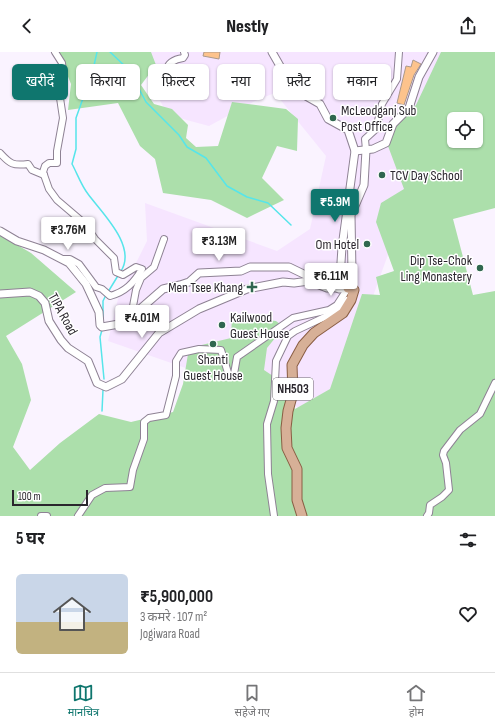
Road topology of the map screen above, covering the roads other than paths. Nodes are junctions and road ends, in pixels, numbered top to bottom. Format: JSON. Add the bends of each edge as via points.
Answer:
{"nodes":[{"id":1,"x":55,"y":52,"type":"edge"},
{"id":2,"x":184,"y":52,"type":"edge"},
{"id":3,"x":272,"y":52,"type":"edge"},
{"id":4,"x":399,"y":52,"type":"edge"},
{"id":5,"x":433,"y":52,"type":"edge"},
{"id":6,"x":168,"y":64,"type":"edge"},
{"id":7,"x":366,"y":150,"type":"junction"},
{"id":8,"x":354,"y":151,"type":"junction"},
{"id":9,"x":0,"y":153,"type":"edge"},
{"id":10,"x":44,"y":175,"type":"junction"},
{"id":11,"x":0,"y":231,"type":"edge"},
{"id":12,"x":164,"y":239,"type":"dead end"},
{"id":13,"x":63,"y":259,"type":"junction"},
{"id":14,"x":333,"y":288,"type":"junction"},
{"id":15,"x":348,"y":288,"type":"junction"},
{"id":16,"x":0,"y":294,"type":"edge"},
{"id":17,"x":131,"y":317,"type":"junction"},
{"id":18,"x":495,"y":383,"type":"edge"},
{"id":19,"x":41,"y":516,"type":"edge"},
{"id":20,"x":47,"y":516,"type":"edge"},
{"id":21,"x":78,"y":516,"type":"edge"},
{"id":22,"x":274,"y":516,"type":"edge"},
{"id":23,"x":302,"y":516,"type":"edge"},
{"id":24,"x":427,"y":516,"type":"edge"}],
"edges":[{"from":1,"to":10,"type":"street","via":[[62,63],[60,98],[63,118],[57,163],[45,166]]},
{"from":2,"to":6,"type":"street","via":[[183,58],[175,59]]},
{"from":3,"to":8,"type":"street","via":[[284,74],[306,96],[320,104],[328,119],[348,130]]},
{"from":4,"to":7,"type":"street","via":[[397,79],[382,104],[376,129],[365,139]]},
{"from":5,"to":7,"type":"street","via":[[419,77],[410,108],[393,124],[386,143]]},
{"from":7,"to":8,"type":"street"},
{"from":7,"to":15,"type":"street","via":[[364,185],[351,215],[352,279]]},
{"from":8,"to":15,"type":"street","via":[[340,278]]},
{"from":9,"to":10,"type":"street","via":[[15,165],[28,164],[32,170]]},
{"from":10,"to":13,"type":"street","via":[[49,189],[57,200],[84,223],[95,239],[114,258],[119,273],[123,275],[136,267],[142,269],[138,277],[122,292],[107,294],[96,287],[79,264],[70,259]]},
{"from":11,"to":13,"type":"street","via":[[17,241]]},
{"from":12,"to":17,"type":"street","via":[[154,267],[141,278]]},
{"from":13,"to":17,"type":"street","via":[[86,284],[99,312],[100,325],[107,327],[119,324]]},
{"from":14,"to":15,"type":"street"},
{"from":14,"to":16,"type":"street","name":"TIPA Road","via":[[309,281],[283,282],[247,290],[199,308],[159,333],[122,379],[106,387],[97,384],[88,360],[68,348],[61,340],[49,321],[45,303],[39,296],[30,292]]},
{"from":14,"to":17,"type":"street","via":[[289,267],[250,267],[241,271],[199,273],[189,282],[163,289]]},
{"from":15,"to":21,"type":"street","via":[[337,305],[329,310],[293,318],[237,357],[234,374],[229,376],[221,350],[199,349],[181,353],[176,361],[176,376],[166,415],[149,418],[144,422],[144,439],[130,487],[105,488],[92,495]]},
{"from":15,"to":22,"type":"street","via":[[348,298],[342,306],[321,320],[288,336],[276,361],[274,401],[267,424],[268,474]]},
{"from":15,"to":23,"type":"main road","number":"NH503","via":[[354,290],[354,294],[343,312],[303,345],[292,365],[293,393],[286,428],[288,448],[297,469],[297,500]]},
{"from":18,"to":24,"type":"street","via":[[480,414],[460,430],[444,451],[449,490],[430,505]]},
{"from":19,"to":20,"type":"street"}]}
